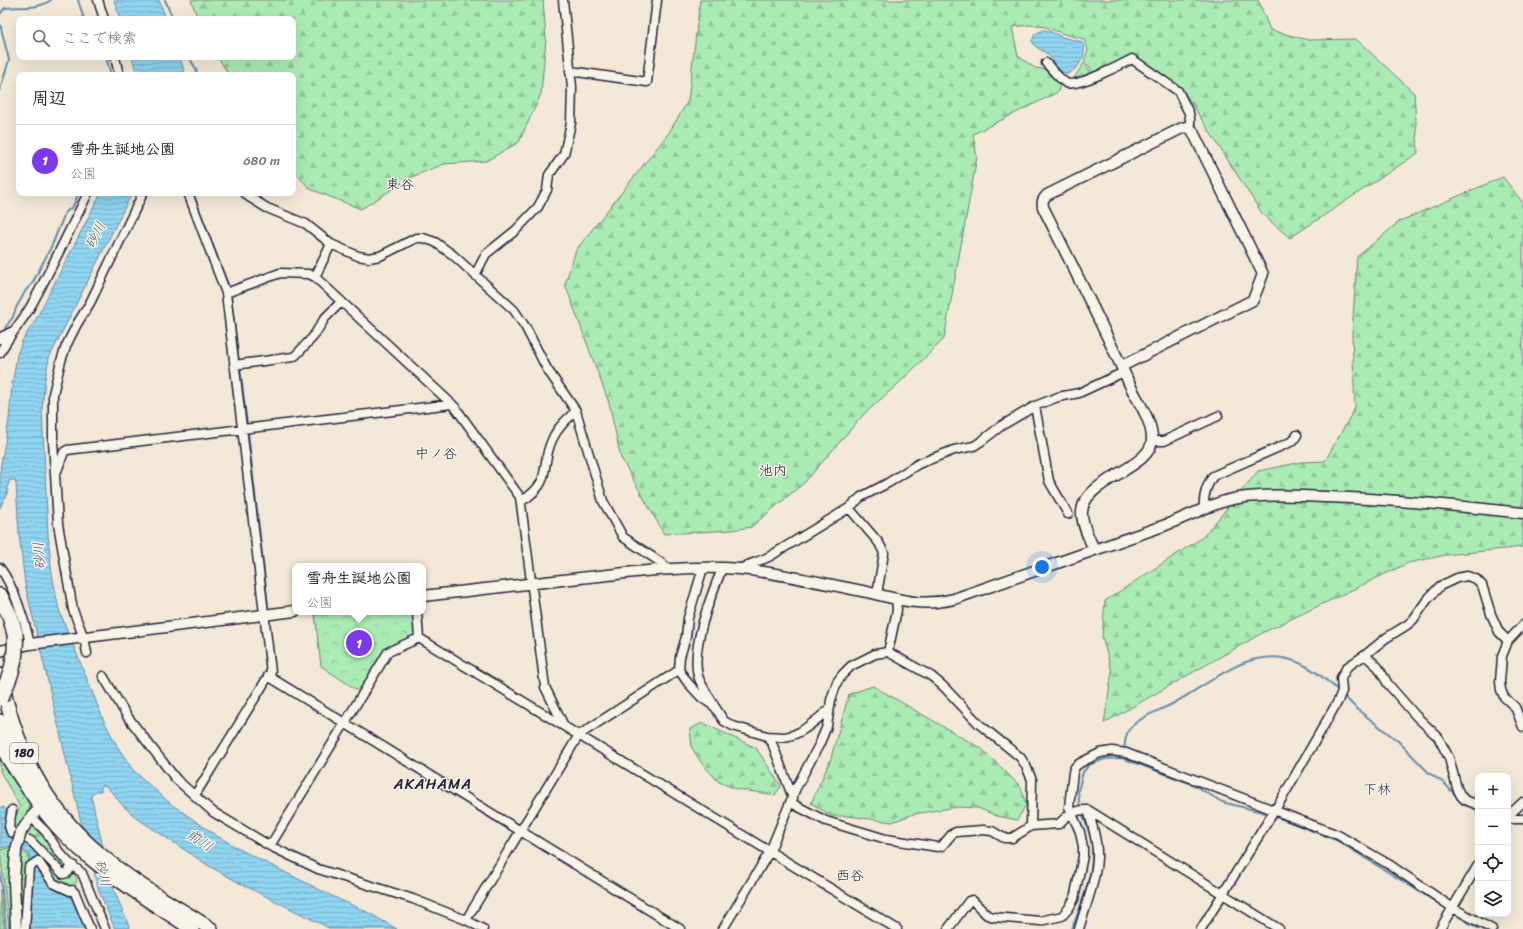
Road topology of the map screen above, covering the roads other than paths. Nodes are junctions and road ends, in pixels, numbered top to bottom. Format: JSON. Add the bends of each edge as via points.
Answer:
{"nodes":[{"id":1,"x":98,"y":0,"type":"edge"},
{"id":2,"x":563,"y":0,"type":"edge"},
{"id":3,"x":657,"y":0,"type":"edge"},
{"id":4,"x":103,"y":16,"type":"edge"},
{"id":5,"x":116,"y":60,"type":"edge"},
{"id":6,"x":1046,"y":63,"type":"dead end"},
{"id":7,"x":570,"y":71,"type":"junction"},
{"id":8,"x":118,"y":72,"type":"edge"},
{"id":9,"x":1190,"y":128,"type":"junction"},
{"id":10,"x":86,"y":196,"type":"edge"},
{"id":11,"x":142,"y":196,"type":"edge"},
{"id":12,"x":189,"y":196,"type":"edge"},
{"id":13,"x":248,"y":196,"type":"edge"},
{"id":14,"x":331,"y":244,"type":"junction"},
{"id":15,"x":474,"y":275,"type":"junction"},
{"id":16,"x":315,"y":277,"type":"junction"},
{"id":17,"x":226,"y":293,"type":"junction"},
{"id":18,"x":341,"y":302,"type":"junction"},
{"id":19,"x":16,"y":329,"type":"junction"},
{"id":20,"x":0,"y":339,"type":"edge"},
{"id":21,"x":0,"y":353,"type":"edge"},
{"id":22,"x":238,"y":365,"type":"junction"},
{"id":23,"x":1123,"y":369,"type":"junction"},
{"id":24,"x":452,"y":404,"type":"junction"},
{"id":25,"x":1035,"y":406,"type":"junction"},
{"id":26,"x":576,"y":411,"type":"junction"},
{"id":27,"x":1218,"y":416,"type":"dead end"},
{"id":28,"x":242,"y":430,"type":"junction"},
{"id":29,"x":1297,"y":435,"type":"dead end"},
{"id":30,"x":1152,"y":441,"type":"junction"},
{"id":31,"x":56,"y":474,"type":"junction"},
{"id":32,"x":522,"y":501,"type":"junction"},
{"id":33,"x":849,"y":508,"type":"junction"},
{"id":34,"x":1204,"y":510,"type":"junction"},
{"id":35,"x":1523,"y":513,"type":"edge"},
{"id":36,"x":1068,"y":514,"type":"dead end"},
{"id":37,"x":1094,"y":549,"type":"junction"},
{"id":38,"x":0,"y":568,"type":"edge"},
{"id":39,"x":703,"y":568,"type":"junction"},
{"id":40,"x":722,"y":568,"type":"junction"},
{"id":41,"x":740,"y":569,"type":"junction"},
{"id":42,"x":667,"y":570,"type":"junction"},
{"id":43,"x":531,"y":584,"type":"junction"},
{"id":44,"x":877,"y":594,"type":"junction"},
{"id":45,"x":0,"y":596,"type":"edge"},
{"id":46,"x":426,"y":596,"type":"edge"},
{"id":47,"x":896,"y":599,"type":"junction"},
{"id":48,"x":292,"y":611,"type":"edge"},
{"id":49,"x":264,"y":615,"type":"junction"},
{"id":50,"x":417,"y":615,"type":"edge"},
{"id":51,"x":1523,"y":625,"type":"edge"},
{"id":52,"x":83,"y":638,"type":"junction"},
{"id":53,"x":419,"y":638,"type":"junction"},
{"id":54,"x":1508,"y":641,"type":"junction"},
{"id":55,"x":31,"y":644,"type":"junction"},
{"id":56,"x":0,"y":651,"type":"edge"},
{"id":57,"x":888,"y":652,"type":"junction"},
{"id":58,"x":87,"y":653,"type":"dead end"},
{"id":59,"x":1365,"y":655,"type":"junction"},
{"id":60,"x":680,"y":670,"type":"junction"},
{"id":61,"x":0,"y":675,"type":"edge"},
{"id":62,"x":103,"y":676,"type":"dead end"},
{"id":63,"x":268,"y":676,"type":"junction"},
{"id":64,"x":0,"y":698,"type":"edge"},
{"id":65,"x":715,"y":707,"type":"junction"},
{"id":66,"x":829,"y":710,"type":"junction"},
{"id":67,"x":0,"y":721,"type":"edge"},
{"id":68,"x":344,"y":724,"type":"junction"},
{"id":69,"x":564,"y":726,"type":"junction"},
{"id":70,"x":1523,"y":727,"type":"edge"},
{"id":71,"x":579,"y":735,"type":"junction"},
{"id":72,"x":767,"y":736,"type":"junction"},
{"id":73,"x":0,"y":738,"type":"edge"},
{"id":74,"x":30,"y":790,"type":"junction"},
{"id":75,"x":195,"y":795,"type":"junction"},
{"id":76,"x":792,"y":801,"type":"junction"},
{"id":77,"x":1523,"y":802,"type":"edge"},
{"id":78,"x":46,"y":803,"type":"junction"},
{"id":79,"x":1475,"y":804,"type":"edge"},
{"id":80,"x":12,"y":810,"type":"dead end"},
{"id":81,"x":1080,"y":811,"type":"junction"},
{"id":82,"x":1511,"y":813,"type":"edge"},
{"id":83,"x":1273,"y":814,"type":"junction"},
{"id":84,"x":31,"y":817,"type":"junction"},
{"id":85,"x":1511,"y":817,"type":"edge"},
{"id":86,"x":1523,"y":819,"type":"edge"},
{"id":87,"x":1031,"y":826,"type":"junction"},
{"id":88,"x":520,"y":832,"type":"junction"},
{"id":89,"x":270,"y":846,"type":"junction"},
{"id":90,"x":770,"y":851,"type":"junction"},
{"id":91,"x":44,"y":862,"type":"junction"},
{"id":92,"x":73,"y":865,"type":"junction"},
{"id":93,"x":1475,"y":870,"type":"edge"},
{"id":94,"x":1223,"y":895,"type":"junction"},
{"id":95,"x":1452,"y":911,"type":"junction"},
{"id":96,"x":466,"y":920,"type":"junction"},
{"id":97,"x":194,"y":926,"type":"edge"},
{"id":98,"x":16,"y":929,"type":"edge"},
{"id":99,"x":25,"y":929,"type":"edge"},
{"id":100,"x":90,"y":929,"type":"edge"},
{"id":101,"x":105,"y":929,"type":"edge"},
{"id":102,"x":210,"y":929,"type":"edge"},
{"id":103,"x":483,"y":929,"type":"edge"},
{"id":104,"x":680,"y":929,"type":"edge"},
{"id":105,"x":723,"y":929,"type":"edge"},
{"id":106,"x":897,"y":929,"type":"edge"},
{"id":107,"x":948,"y":929,"type":"edge"},
{"id":108,"x":1079,"y":929,"type":"edge"},
{"id":109,"x":1201,"y":929,"type":"edge"},
{"id":110,"x":1279,"y":929,"type":"edge"},
{"id":111,"x":1440,"y":929,"type":"edge"},
{"id":112,"x":1492,"y":929,"type":"edge"}],
"edges":[{"from":1,"to":4,"type":"street"},
{"from":2,"to":7,"type":"street"},
{"from":3,"to":7,"type":"street","via":[[647,82]]},
{"from":5,"to":8,"type":"street"},
{"from":6,"to":9,"type":"street","via":[[1065,83],[1070,84],[1088,80],[1132,59],[1178,90],[1189,114]]},
{"from":7,"to":15,"type":"street","via":[[570,123],[564,154],[549,175],[548,185],[538,207],[520,227],[486,254]]},
{"from":9,"to":23,"type":"street","via":[[1263,274],[1254,300]]},
{"from":9,"to":23,"type":"street","via":[[1183,128],[1054,191],[1042,202]]},
{"from":10,"to":19,"type":"street","via":[[32,304]]},
{"from":11,"to":31,"type":"street","via":[[90,303],[66,346],[61,361],[53,399]]},
{"from":12,"to":17,"type":"street"},
{"from":13,"to":14,"type":"street","via":[[267,208],[306,224]]},
{"from":14,"to":15,"type":"street","via":[[358,256],[370,258],[416,238],[429,239],[453,255]]},
{"from":14,"to":16,"type":"street"},
{"from":15,"to":26,"type":"street","via":[[514,310],[547,369]]},
{"from":16,"to":17,"type":"street","via":[[309,274],[280,273]]},
{"from":16,"to":18,"type":"street"},
{"from":17,"to":22,"type":"street"},
{"from":18,"to":22,"type":"street","via":[[296,355]]},
{"from":18,"to":24,"type":"street"},
{"from":19,"to":20,"type":"street"},
{"from":19,"to":21,"type":"street"},
{"from":22,"to":28,"type":"street"},
{"from":23,"to":25,"type":"street","via":[[1079,393],[1058,397]]},
{"from":23,"to":30,"type":"street","via":[[1149,423]]},
{"from":24,"to":28,"type":"street"},
{"from":24,"to":32,"type":"street"},
{"from":25,"to":33,"type":"street","via":[[974,446],[954,450],[918,464],[861,497]]},
{"from":25,"to":36,"type":"street","via":[[1050,482]]},
{"from":26,"to":32,"type":"street","via":[[552,439],[540,486]]},
{"from":26,"to":42,"type":"street","via":[[603,502],[618,531],[663,564]]},
{"from":27,"to":30,"type":"street","via":[[1164,441]]},
{"from":28,"to":31,"type":"street","via":[[67,450]]},
{"from":28,"to":49,"type":"street"},
{"from":29,"to":34,"type":"street","via":[[1293,441],[1214,476],[1208,484]]},
{"from":30,"to":37,"type":"street","via":[[1147,452],[1091,492],[1085,500],[1082,516]]},
{"from":31,"to":52,"type":"street","via":[[58,524],[66,577],[73,610]]},
{"from":32,"to":43,"type":"street"},
{"from":33,"to":41,"type":"street","via":[[772,555]]},
{"from":33,"to":44,"type":"street","via":[[879,543],[884,554]]},
{"from":34,"to":35,"type":"street","via":[[1240,498],[1291,496],[1378,499]]},
{"from":34,"to":37,"type":"street"},
{"from":37,"to":47,"type":"street","via":[[1051,566],[940,602],[914,603]]},
{"from":38,"to":55,"type":"street","via":[[27,627]]},
{"from":39,"to":40,"type":"street"},
{"from":39,"to":42,"type":"street"},
{"from":39,"to":60,"type":"street","via":[[688,618]]},
{"from":40,"to":41,"type":"street"},
{"from":40,"to":65,"type":"street","via":[[704,618],[697,667],[699,678]]},
{"from":41,"to":44,"type":"street"},
{"from":42,"to":43,"type":"street"},
{"from":43,"to":46,"type":"street"},
{"from":43,"to":69,"type":"street","via":[[545,686]]},
{"from":44,"to":47,"type":"street"},
{"from":45,"to":64,"type":"highway","bridge":true,"via":[[10,616],[16,652],[9,680]]},
{"from":47,"to":57,"type":"street","via":[[897,610]]},
{"from":48,"to":49,"type":"street"},
{"from":49,"to":52,"type":"street"},
{"from":49,"to":63,"type":"street","via":[[271,672]]},
{"from":50,"to":53,"type":"street"},
{"from":51,"to":54,"type":"street"},
{"from":52,"to":55,"type":"street"},
{"from":52,"to":58,"type":"street"},
{"from":53,"to":68,"type":"street","via":[[388,652]]},
{"from":53,"to":69,"type":"street"},
{"from":54,"to":59,"type":"street","via":[[1499,632],[1482,585],[1476,579],[1467,576],[1440,586],[1413,620]]},
{"from":54,"to":70,"type":"street","via":[[1502,656],[1501,690],[1504,697],[1516,707]]},
{"from":55,"to":56,"type":"street"},
{"from":57,"to":66,"type":"street","via":[[876,654],[851,666],[833,690]]},
{"from":57,"to":87,"type":"street","via":[[931,676],[979,724],[1020,757],[1032,780]]},
{"from":59,"to":79,"type":"street","via":[[1378,667],[1388,684],[1416,716],[1438,737],[1449,758],[1461,796]]},
{"from":59,"to":83,"type":"street","via":[[1347,667],[1342,678],[1338,701]]},
{"from":60,"to":65,"type":"street","via":[[688,683]]},
{"from":60,"to":71,"type":"street"},
{"from":61,"to":78,"type":"highway","number":"180","via":[[16,734]]},
{"from":62,"to":75,"type":"street","via":[[127,716],[176,779]]},
{"from":63,"to":68,"type":"street"},
{"from":63,"to":75,"type":"street"},
{"from":65,"to":72,"type":"street","via":[[724,721],[732,726]]},
{"from":66,"to":72,"type":"street","via":[[802,731],[783,737]]},
{"from":66,"to":76,"type":"street","via":[[827,726]]},
{"from":67,"to":74,"type":"highway","number":"180","via":[[13,757]]},
{"from":68,"to":88,"type":"street"},
{"from":68,"to":89,"type":"street"},
{"from":69,"to":71,"type":"street"},
{"from":71,"to":88,"type":"street"},
{"from":71,"to":90,"type":"street"},
{"from":72,"to":76,"type":"street","via":[[792,792]]},
{"from":73,"to":74,"type":"highway","via":[[9,758]]},
{"from":74,"to":78,"type":"highway","number":"180"},
{"from":75,"to":89,"type":"street","via":[[213,812]]},
{"from":76,"to":87,"type":"street","via":[[826,821],[886,839],[938,847],[956,832],[983,830],[992,831],[1004,838],[1012,838]]},
{"from":76,"to":90,"type":"street"},
{"from":77,"to":82,"type":"street"},
{"from":78,"to":84,"type":"street"},
{"from":78,"to":97,"type":"highway","number":"180","via":[[118,868]]},
{"from":78,"to":97,"type":"highway","number":"180","via":[[64,834],[94,861],[126,886]]},
{"from":80,"to":91,"type":"street","via":[[9,826],[11,832],[31,841]]},
{"from":81,"to":83,"type":"street","via":[[1069,807],[1075,767],[1100,753],[1112,751],[1124,753]]},
{"from":81,"to":87,"type":"street","via":[[1066,815],[1059,824]]},
{"from":81,"to":94,"type":"street"},
{"from":81,"to":107,"type":"street","via":[[1083,856],[1074,899],[1062,916],[1040,921],[994,917],[987,915],[972,900]]},
{"from":81,"to":108,"type":"street","via":[[1095,835],[1098,853]]},
{"from":83,"to":94,"type":"street"},
{"from":83,"to":95,"type":"street","via":[[1338,835],[1390,865]]},
{"from":84,"to":92,"type":"street"},
{"from":84,"to":98,"type":"street","bridge":true,"via":[[21,832],[16,850]]},
{"from":85,"to":86,"type":"street"},
{"from":88,"to":96,"type":"street"},
{"from":88,"to":104,"type":"street"},
{"from":89,"to":96,"type":"street","via":[[318,869],[413,899]]},
{"from":90,"to":105,"type":"street"},
{"from":90,"to":106,"type":"street"},
{"from":91,"to":92,"type":"street","via":[[63,874]]},
{"from":91,"to":99,"type":"street","via":[[38,861],[29,867]]},
{"from":91,"to":100,"type":"street","via":[[53,883],[75,893]]},
{"from":92,"to":101,"type":"street","via":[[82,873]]},
{"from":93,"to":95,"type":"street"},
{"from":94,"to":109,"type":"street"},
{"from":94,"to":110,"type":"street"},
{"from":95,"to":111,"type":"street"},
{"from":95,"to":112,"type":"street"},
{"from":96,"to":103,"type":"street"},
{"from":97,"to":102,"type":"highway","number":"180"}]}
